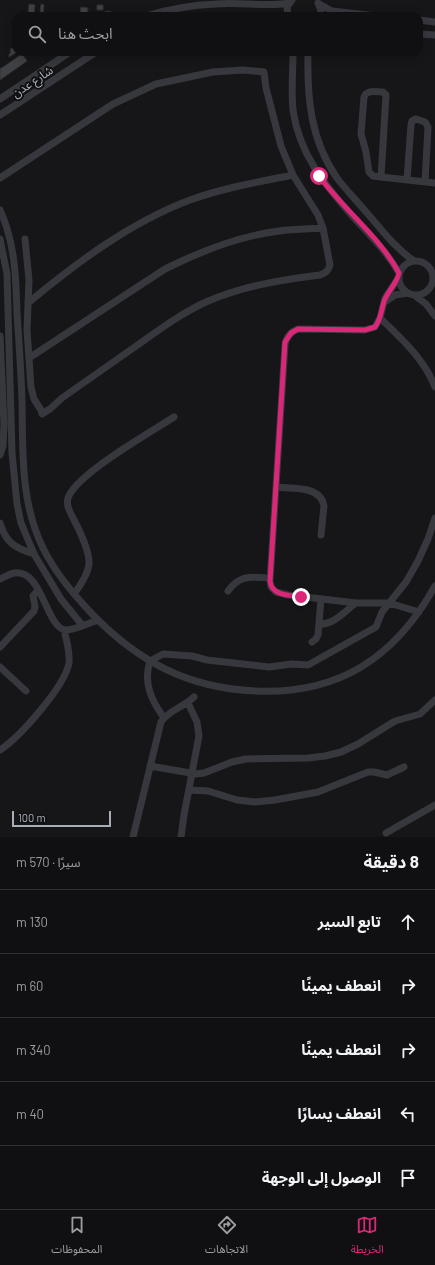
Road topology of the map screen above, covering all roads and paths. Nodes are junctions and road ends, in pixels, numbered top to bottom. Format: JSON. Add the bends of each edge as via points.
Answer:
{"nodes":[{"id":1,"x":291,"y":1,"type":"edge"},
{"id":2,"x":209,"y":2,"type":"edge"},
{"id":3,"x":317,"y":2,"type":"edge"},
{"id":4,"x":162,"y":12,"type":"edge"},
{"id":5,"x":288,"y":12,"type":"edge"},
{"id":6,"x":321,"y":12,"type":"edge"},
{"id":7,"x":341,"y":12,"type":"edge"},
{"id":8,"x":423,"y":20,"type":"edge"},
{"id":9,"x":435,"y":22,"type":"edge"},
{"id":10,"x":423,"y":34,"type":"edge"},
{"id":11,"x":435,"y":35,"type":"edge"},
{"id":12,"x":64,"y":56,"type":"edge"},
{"id":13,"x":90,"y":56,"type":"edge"},
{"id":14,"x":293,"y":56,"type":"edge"},
{"id":15,"x":308,"y":56,"type":"edge"},
{"id":16,"x":0,"y":99,"type":"edge"},
{"id":17,"x":0,"y":115,"type":"edge"},
{"id":18,"x":293,"y":175,"type":"junction"},
{"id":19,"x":381,"y":177,"type":"junction"},
{"id":20,"x":0,"y":178,"type":"edge"},
{"id":21,"x":407,"y":180,"type":"junction"},
{"id":22,"x":425,"y":182,"type":"junction"},
{"id":23,"x":435,"y":183,"type":"edge"},
{"id":24,"x":0,"y":210,"type":"edge"},
{"id":25,"x":323,"y":228,"type":"junction"},
{"id":26,"x":0,"y":239,"type":"edge"},
{"id":27,"x":24,"y":239,"type":"dead end"},
{"id":28,"x":414,"y":260,"type":"junction"},
{"id":29,"x":399,"y":275,"type":"junction"},
{"id":30,"x":433,"y":288,"type":"edge"},
{"id":31,"x":411,"y":294,"type":"junction"},
{"id":32,"x":28,"y":303,"type":"junction"},
{"id":33,"x":383,"y":304,"type":"junction"},
{"id":34,"x":435,"y":316,"type":"edge"},
{"id":35,"x":380,"y":318,"type":"junction"},
{"id":36,"x":0,"y":335,"type":"edge"},
{"id":37,"x":29,"y":358,"type":"junction"},
{"id":38,"x":435,"y":387,"type":"edge"},
{"id":39,"x":10,"y":393,"type":"junction"},
{"id":40,"x":22,"y":393,"type":"junction"},
{"id":41,"x":32,"y":393,"type":"junction"},
{"id":42,"x":174,"y":418,"type":"dead end"},
{"id":43,"x":0,"y":455,"type":"edge"},
{"id":44,"x":276,"y":488,"type":"junction"},
{"id":45,"x":435,"y":518,"type":"edge"},
{"id":46,"x":0,"y":523,"type":"edge"},
{"id":47,"x":321,"y":535,"type":"dead end"},
{"id":48,"x":34,"y":554,"type":"junction"},
{"id":49,"x":270,"y":578,"type":"junction"},
{"id":50,"x":0,"y":580,"type":"edge"},
{"id":51,"x":435,"y":586,"type":"edge"},
{"id":52,"x":38,"y":590,"type":"junction"},
{"id":53,"x":228,"y":591,"type":"dead end"},
{"id":54,"x":74,"y":594,"type":"junction"},
{"id":55,"x":321,"y":599,"type":"junction"},
{"id":56,"x":356,"y":603,"type":"junction"},
{"id":57,"x":389,"y":603,"type":"junction"},
{"id":58,"x":419,"y":612,"type":"junction"},
{"id":59,"x":98,"y":620,"type":"junction"},
{"id":60,"x":319,"y":624,"type":"junction"},
{"id":61,"x":82,"y":625,"type":"junction"},
{"id":62,"x":64,"y":630,"type":"junction"},
{"id":63,"x":312,"y":642,"type":"dead end"},
{"id":64,"x":0,"y":648,"type":"edge"},
{"id":65,"x":150,"y":661,"type":"junction"},
{"id":66,"x":0,"y":667,"type":"edge"},
{"id":67,"x":26,"y":691,"type":"dead end"},
{"id":68,"x":194,"y":697,"type":"dead end"},
{"id":69,"x":435,"y":700,"type":"edge"},
{"id":70,"x":188,"y":703,"type":"junction"},
{"id":71,"x":164,"y":718,"type":"junction"},
{"id":72,"x":0,"y":750,"type":"edge"},
{"id":73,"x":150,"y":766,"type":"junction"},
{"id":74,"x":404,"y":767,"type":"dead end"},
{"id":75,"x":192,"y":774,"type":"junction"},
{"id":76,"x":188,"y":790,"type":"junction"},
{"id":77,"x":435,"y":805,"type":"edge"},
{"id":78,"x":386,"y":833,"type":"dead end"},
{"id":79,"x":133,"y":837,"type":"edge"},
{"id":80,"x":181,"y":837,"type":"edge"}],
"edges":[{"from":1,"to":2,"type":"street","via":[[269,5]]},
{"from":1,"to":5,"type":"street"},
{"from":2,"to":4,"type":"street"},
{"from":3,"to":6,"type":"street"},
{"from":3,"to":7,"type":"street","via":[[332,11]]},
{"from":8,"to":9,"type":"street"},
{"from":10,"to":11,"type":"street"},
{"from":12,"to":16,"type":"street","name":"شارع عدن"},
{"from":13,"to":17,"type":"street","name":"شارع عدن"},
{"from":14,"to":29,"type":"street","via":[[293,110],[307,156],[326,185],[383,249]]},
{"from":15,"to":28,"type":"street","via":[[309,102],[317,138],[326,159],[344,186],[392,242]]},
{"from":18,"to":20,"type":"street","via":[[281,146],[264,72],[243,70],[198,74],[141,90],[113,104]]},
{"from":18,"to":25,"type":"street"},
{"from":18,"to":32,"type":"street","via":[[228,189],[170,208],[84,260]]},
{"from":19,"to":19,"type":"street","via":[[373,176],[369,172],[362,139],[364,96],[368,92],[382,92],[386,95]]},
{"from":19,"to":21,"type":"street"},
{"from":21,"to":22,"type":"street"},
{"from":21,"to":22,"type":"street","via":[[411,125],[416,119],[425,122],[428,128]]},
{"from":22,"to":23,"type":"street"},
{"from":24,"to":40,"type":"street","via":[[9,233],[16,269]]},
{"from":25,"to":37,"type":"street","via":[[256,235],[186,258],[165,269]]},
{"from":25,"to":41,"type":"street","via":[[330,260],[325,273],[254,285],[204,303],[154,334],[42,414]]},
{"from":26,"to":39,"type":"street","via":[[7,279]]},
{"from":27,"to":32,"type":"street","via":[[28,265]]},
{"from":28,"to":29,"type":"street","via":[[404,265]]},
{"from":28,"to":30,"type":"street","via":[[430,268]]},
{"from":29,"to":31,"type":"street","via":[[401,287]]},
{"from":29,"to":33,"type":"street"},
{"from":30,"to":31,"type":"street","via":[[423,293]]},
{"from":31,"to":33,"type":"street","via":[[391,297]]},
{"from":31,"to":34,"type":"street","via":[[426,304]]},
{"from":32,"to":37,"type":"street"},
{"from":33,"to":35,"type":"street"},
{"from":35,"to":38,"type":"street","via":[[420,361]]},
{"from":35,"to":44,"type":"street","via":[[375,327],[370,329],[302,329],[288,335],[284,345]]},
{"from":36,"to":43,"type":"street","via":[[4,434]]},
{"from":37,"to":41,"type":"street"},
{"from":39,"to":40,"type":"street"},
{"from":39,"to":48,"type":"street","via":[[14,486],[21,523]]},
{"from":40,"to":41,"type":"street"},
{"from":40,"to":54,"type":"street","via":[[23,477],[29,511],[44,551]]},
{"from":42,"to":54,"type":"street","via":[[97,467],[70,494],[67,501],[68,509],[89,558],[88,570]]},
{"from":44,"to":47,"type":"street","via":[[309,490],[319,495],[324,504]]},
{"from":44,"to":49,"type":"street"},
{"from":45,"to":57,"type":"street","via":[[418,562]]},
{"from":46,"to":48,"type":"street","via":[[10,543]]},
{"from":48,"to":61,"type":"street","via":[[51,585]]},
{"from":49,"to":53,"type":"street","via":[[243,578],[233,583]]},
{"from":49,"to":55,"type":"street","via":[[271,587],[278,593]]},
{"from":50,"to":52,"type":"street","via":[[16,572],[35,583]]},
{"from":51,"to":58,"type":"street"},
{"from":52,"to":62,"type":"street","via":[[56,624]]},
{"from":52,"to":64,"type":"street","via":[[33,596],[34,611]]},
{"from":54,"to":59,"type":"street"},
{"from":55,"to":56,"type":"street"},
{"from":55,"to":60,"type":"street"},
{"from":56,"to":57,"type":"street"},
{"from":56,"to":60,"type":"street","via":[[332,621]]},
{"from":57,"to":58,"type":"street"},
{"from":57,"to":65,"type":"street","via":[[376,627],[308,665],[269,667],[163,654]]},
{"from":58,"to":65,"type":"street","via":[[391,644],[366,664],[338,679],[302,690],[261,692],[209,686],[177,675]]},
{"from":59,"to":61,"type":"street"},
{"from":59,"to":65,"type":"street"},
{"from":60,"to":63,"type":"street","via":[[318,638]]},
{"from":61,"to":62,"type":"street"},
{"from":62,"to":72,"type":"street","via":[[69,657],[65,676],[28,725]]},
{"from":65,"to":71,"type":"street","via":[[147,684]]},
{"from":66,"to":67,"type":"street"},
{"from":68,"to":70,"type":"street"},
{"from":69,"to":75,"type":"street","via":[[420,714],[395,721],[358,744],[333,754],[308,758],[246,759],[204,773]]},
{"from":70,"to":71,"type":"street"},
{"from":70,"to":75,"type":"street","via":[[196,717],[199,731]]},
{"from":71,"to":73,"type":"street","via":[[159,727]]},
{"from":73,"to":75,"type":"street"},
{"from":73,"to":79,"type":"street"},
{"from":74,"to":76,"type":"street","via":[[387,775],[368,772],[318,792],[275,800],[242,801],[208,791]]},
{"from":75,"to":76,"type":"street"},
{"from":76,"to":80,"type":"street"},
{"from":77,"to":78,"type":"street"}]}
